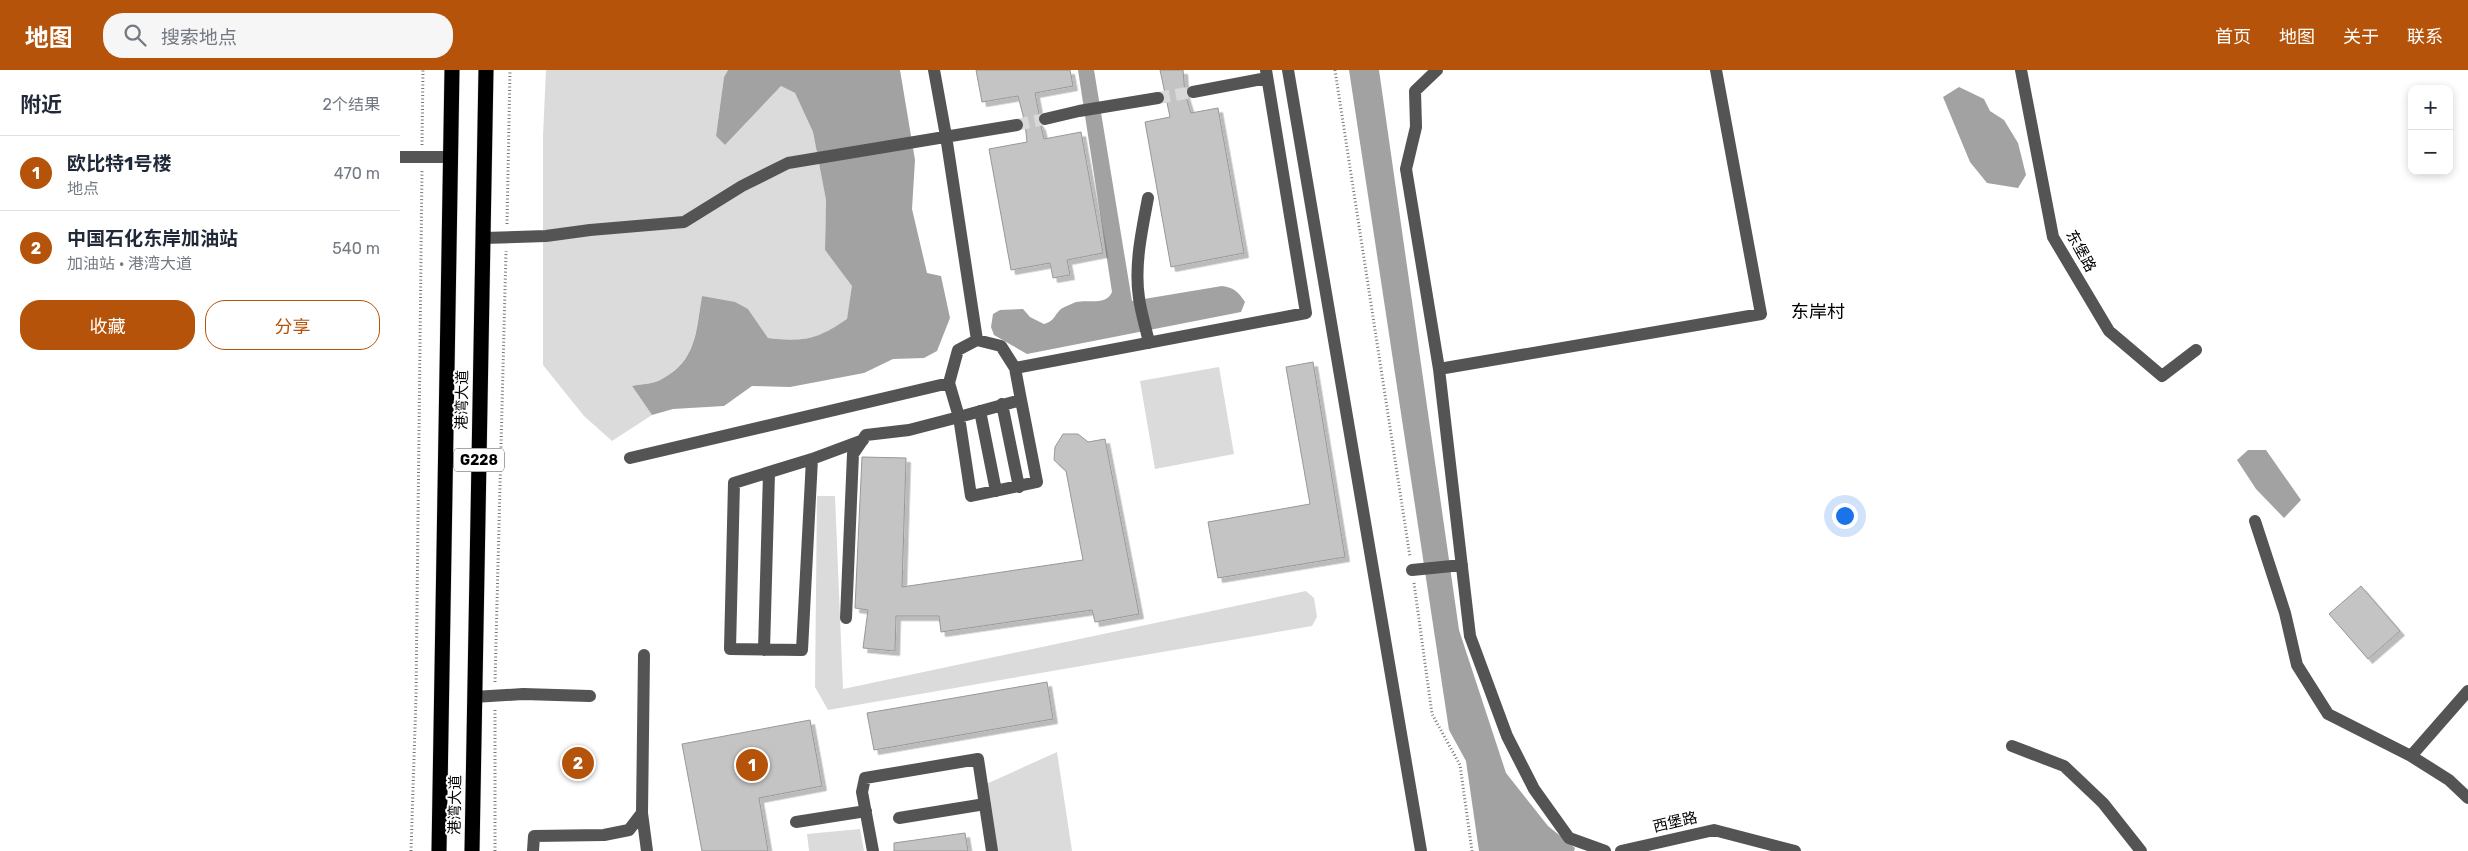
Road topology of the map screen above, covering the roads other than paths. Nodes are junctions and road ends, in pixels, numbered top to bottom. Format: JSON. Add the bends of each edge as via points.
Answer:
{"nodes":[{"id":1,"x":452,"y":70,"type":"edge"},
{"id":2,"x":486,"y":70,"type":"edge"},
{"id":3,"x":934,"y":70,"type":"edge"},
{"id":4,"x":1288,"y":70,"type":"edge"},
{"id":5,"x":1437,"y":70,"type":"edge"},
{"id":6,"x":1716,"y":70,"type":"edge"},
{"id":7,"x":2021,"y":70,"type":"edge"},
{"id":8,"x":1266,"y":74,"type":"edge"},
{"id":9,"x":1193,"y":92,"type":"tunnel mouth"},
{"id":10,"x":1158,"y":98,"type":"tunnel mouth"},
{"id":11,"x":1045,"y":119,"type":"tunnel mouth"},
{"id":12,"x":1018,"y":124,"type":"tunnel mouth"},
{"id":13,"x":946,"y":136,"type":"junction"},
{"id":14,"x":400,"y":157,"type":"edge"},
{"id":15,"x":451,"y":157,"type":"junction"},
{"id":16,"x":1148,"y":198,"type":"dead end"},
{"id":17,"x":483,"y":238,"type":"junction"},
{"id":18,"x":1148,"y":339,"type":"junction"},
{"id":19,"x":976,"y":340,"type":"junction"},
{"id":20,"x":2196,"y":350,"type":"dead end"},
{"id":21,"x":1015,"y":368,"type":"junction"},
{"id":22,"x":1439,"y":369,"type":"junction"},
{"id":23,"x":949,"y":383,"type":"junction"},
{"id":24,"x":1022,"y":400,"type":"junction"},
{"id":25,"x":1002,"y":404,"type":"junction"},
{"id":26,"x":980,"y":411,"type":"junction"},
{"id":27,"x":959,"y":417,"type":"junction"},
{"id":28,"x":863,"y":440,"type":"junction"},
{"id":29,"x":630,"y":458,"type":"dead end"},
{"id":30,"x":812,"y":460,"type":"junction"},
{"id":31,"x":769,"y":473,"type":"junction"},
{"id":32,"x":1019,"y":487,"type":"junction"},
{"id":33,"x":996,"y":491,"type":"junction"},
{"id":34,"x":2255,"y":520,"type":"dead end"},
{"id":35,"x":1462,"y":565,"type":"junction"},
{"id":36,"x":1412,"y":570,"type":"road end"},
{"id":37,"x":846,"y":618,"type":"dead end"},
{"id":38,"x":764,"y":650,"type":"junction"},
{"id":39,"x":644,"y":655,"type":"dead end"},
{"id":40,"x":2468,"y":691,"type":"edge"},
{"id":41,"x":590,"y":696,"type":"dead end"},
{"id":42,"x":474,"y":697,"type":"junction"},
{"id":43,"x":2012,"y":746,"type":"dead end"},
{"id":44,"x":2411,"y":756,"type":"junction"},
{"id":45,"x":2468,"y":798,"type":"edge"},
{"id":46,"x":985,"y":804,"type":"junction"},
{"id":47,"x":866,"y":812,"type":"junction"},
{"id":48,"x":642,"y":813,"type":"junction"},
{"id":49,"x":900,"y":818,"type":"dead end"},
{"id":50,"x":796,"y":822,"type":"dead end"},
{"id":51,"x":439,"y":851,"type":"edge"},
{"id":52,"x":472,"y":851,"type":"edge"},
{"id":53,"x":533,"y":851,"type":"edge"},
{"id":54,"x":647,"y":851,"type":"edge"},
{"id":55,"x":873,"y":851,"type":"edge"},
{"id":56,"x":992,"y":851,"type":"edge"},
{"id":57,"x":1421,"y":851,"type":"edge"},
{"id":58,"x":1605,"y":851,"type":"edge"},
{"id":59,"x":1621,"y":851,"type":"edge"},
{"id":60,"x":1795,"y":851,"type":"edge"},
{"id":61,"x":2141,"y":851,"type":"edge"}],
"edges":[{"from":1,"to":15,"type":"highway","name":"港湾大道","number":"G228"},
{"from":2,"to":17,"type":"highway","name":"港湾大道","number":"G228"},
{"from":3,"to":13,"type":"street"},
{"from":4,"to":57,"type":"street"},
{"from":5,"to":22,"type":"street","via":[[1415,91],[1416,127],[1406,169]]},
{"from":6,"to":22,"type":"street","via":[[1761,314]]},
{"from":7,"to":20,"type":"street","name":"东堡路","via":[[2052,237],[2109,331],[2162,376]]},
{"from":8,"to":9,"type":"street"},
{"from":8,"to":18,"type":"street","via":[[1306,314]]},
{"from":10,"to":11,"type":"street"},
{"from":12,"to":13,"type":"street"},
{"from":13,"to":17,"type":"street","via":[[788,163],[684,222],[546,236]]},
{"from":13,"to":19,"type":"street"},
{"from":14,"to":15,"type":"street"},
{"from":15,"to":51,"type":"highway","name":"港湾大道","number":"G228"},
{"from":16,"to":18,"type":"street","via":[[1138,266],[1138,297]]},
{"from":17,"to":42,"type":"highway","name":"港湾大道","number":"G228"},
{"from":18,"to":21,"type":"street"},
{"from":19,"to":21,"type":"street","via":[[1001,346]]},
{"from":19,"to":23,"type":"street","via":[[958,350]]},
{"from":21,"to":24,"type":"street"},
{"from":22,"to":35,"type":"street"},
{"from":23,"to":27,"type":"street"},
{"from":23,"to":29,"type":"street"},
{"from":24,"to":25,"type":"street"},
{"from":24,"to":32,"type":"street","via":[[1038,482]]},
{"from":25,"to":26,"type":"street"},
{"from":25,"to":32,"type":"street"},
{"from":26,"to":27,"type":"street"},
{"from":26,"to":33,"type":"street"},
{"from":27,"to":28,"type":"street","via":[[909,430],[866,435]]},
{"from":27,"to":33,"type":"street","via":[[971,496]]},
{"from":28,"to":30,"type":"street"},
{"from":28,"to":37,"type":"street","via":[[853,454]]},
{"from":30,"to":31,"type":"street"},
{"from":30,"to":38,"type":"street","via":[[802,650]]},
{"from":31,"to":38,"type":"street"},
{"from":31,"to":38,"type":"street","via":[[734,484],[730,649]]},
{"from":32,"to":33,"type":"street"},
{"from":34,"to":44,"type":"street","via":[[2298,664],[2328,714]]},
{"from":35,"to":36,"type":"street"},
{"from":35,"to":58,"type":"street","via":[[1470,636],[1507,736],[1534,789],[1569,838]]},
{"from":39,"to":48,"type":"street"},
{"from":40,"to":44,"type":"street"},
{"from":41,"to":42,"type":"street","via":[[523,694]]},
{"from":42,"to":52,"type":"highway","name":"港湾大道","number":"G228"},
{"from":43,"to":61,"type":"street","via":[[2064,766],[2102,803]]},
{"from":44,"to":45,"type":"street","via":[[2449,780]]},
{"from":46,"to":47,"type":"street","via":[[978,759],[864,778],[862,792]]},
{"from":46,"to":49,"type":"street"},
{"from":46,"to":56,"type":"street"},
{"from":47,"to":50,"type":"street"},
{"from":47,"to":55,"type":"street"},
{"from":48,"to":53,"type":"street","via":[[628,830],[604,835],[534,836]]},
{"from":48,"to":54,"type":"street"},
{"from":59,"to":60,"type":"street","name":"西堡路","via":[[1714,830]]}]}
